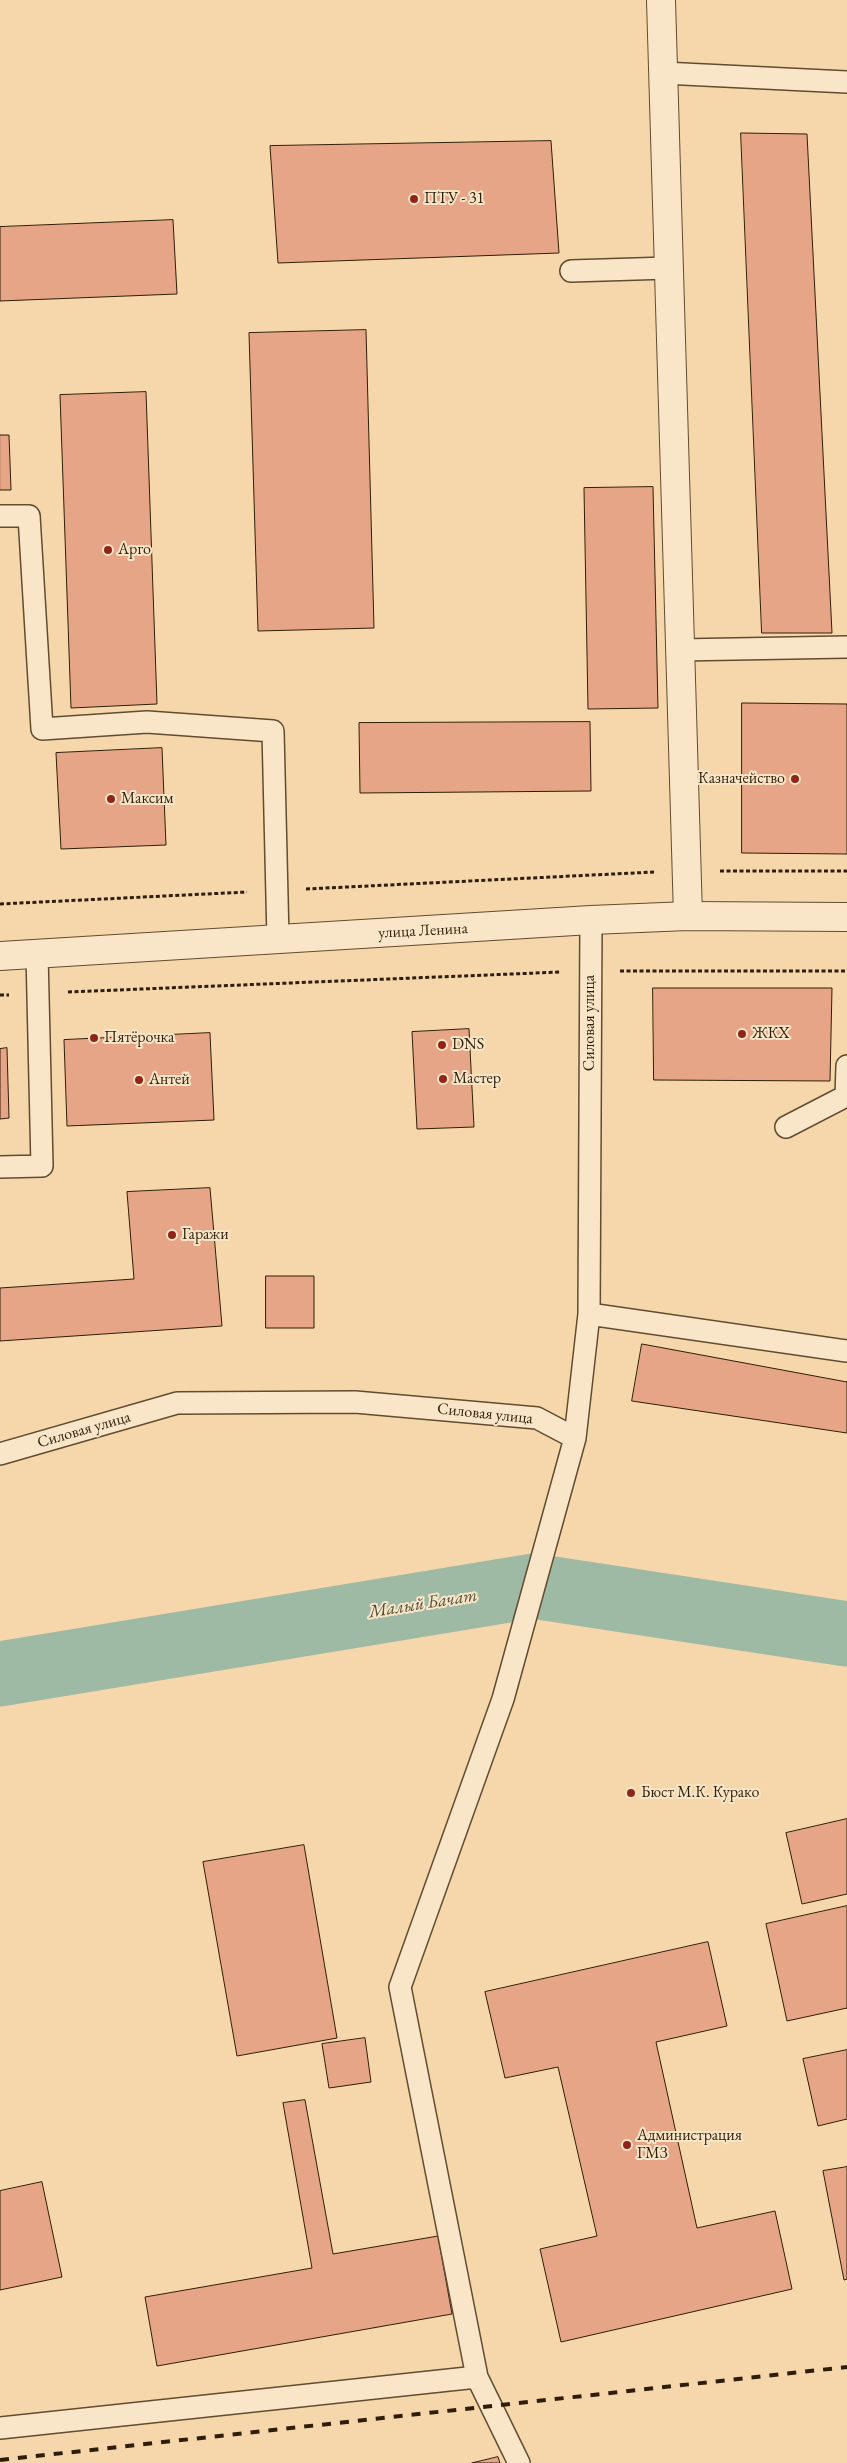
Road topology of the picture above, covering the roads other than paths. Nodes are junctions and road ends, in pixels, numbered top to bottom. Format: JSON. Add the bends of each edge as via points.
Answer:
{"nodes":[{"id":1,"x":660,"y":0,"type":"edge"},
{"id":2,"x":663,"y":73,"type":"junction"},
{"id":3,"x":847,"y":82,"type":"edge"},
{"id":4,"x":668,"y":268,"type":"junction"},
{"id":5,"x":571,"y":271,"type":"dead end"},
{"id":6,"x":0,"y":516,"type":"edge"},
{"id":7,"x":847,"y":647,"type":"edge"},
{"id":8,"x":679,"y":650,"type":"junction"},
{"id":9,"x":688,"y":916,"type":"junction"},
{"id":10,"x":847,"y":917,"type":"edge"},
{"id":11,"x":591,"y":920,"type":"junction"},
{"id":12,"x":278,"y":939,"type":"junction"},
{"id":13,"x":37,"y":954,"type":"junction"},
{"id":14,"x":0,"y":956,"type":"edge"},
{"id":15,"x":847,"y":1066,"type":"edge"},
{"id":16,"x":786,"y":1127,"type":"dead end"},
{"id":17,"x":0,"y":1167,"type":"edge"},
{"id":18,"x":589,"y":1314,"type":"junction"},
{"id":19,"x":847,"y":1351,"type":"edge"},
{"id":20,"x":575,"y":1438,"type":"junction"},
{"id":21,"x":0,"y":1454,"type":"edge"},
{"id":22,"x":477,"y":2377,"type":"junction"},
{"id":23,"x":0,"y":2428,"type":"edge"},
{"id":24,"x":519,"y":2463,"type":"edge"}],
"edges":[{"from":1,"to":2,"type":"street"},
{"from":2,"to":3,"type":"lane"},
{"from":2,"to":4,"type":"street"},
{"from":4,"to":5,"type":"lane"},
{"from":4,"to":8,"type":"street"},
{"from":6,"to":12,"type":"lane","via":[[29,516],[42,729],[147,722],[273,731]]},
{"from":7,"to":8,"type":"lane"},
{"from":8,"to":9,"type":"street"},
{"from":9,"to":10,"type":"street","name":"улица Ленина"},
{"from":9,"to":11,"type":"street","name":"улица Ленина"},
{"from":11,"to":12,"type":"street","name":"улица Ленина"},
{"from":11,"to":18,"type":"lane","name":"Силовая улица"},
{"from":12,"to":13,"type":"street","name":"улица Ленина"},
{"from":13,"to":14,"type":"street","name":"улица Ленина"},
{"from":13,"to":17,"type":"lane","via":[[42,1166]]},
{"from":15,"to":16,"type":"lane","via":[[846,1096]]},
{"from":18,"to":19,"type":"lane"},
{"from":18,"to":20,"type":"lane","name":"Силовая улица"},
{"from":20,"to":21,"type":"lane","name":"Силовая улица","via":[[537,1418],[374,1404],[177,1403]]},
{"from":20,"to":22,"type":"lane","via":[[503,1699],[400,1987]]},
{"from":22,"to":23,"type":"lane"},
{"from":22,"to":24,"type":"lane"}]}
